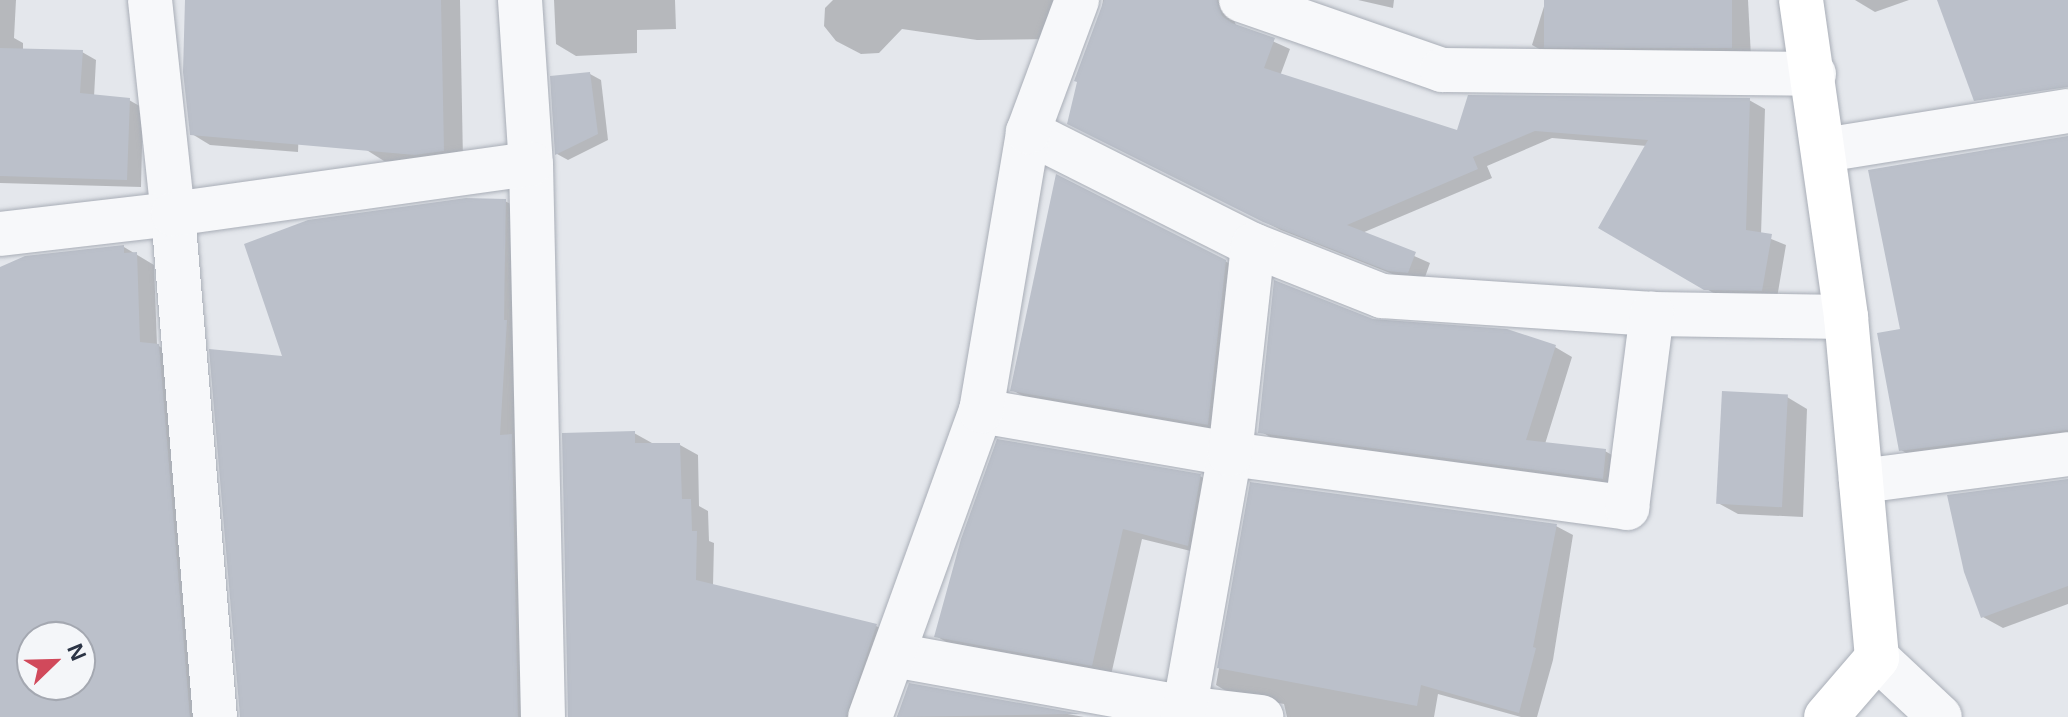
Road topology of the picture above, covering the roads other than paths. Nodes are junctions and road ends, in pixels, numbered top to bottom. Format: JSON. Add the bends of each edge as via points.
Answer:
{"nodes":[{"id":1,"x":150,"y":0,"type":"edge"},
{"id":2,"x":520,"y":0,"type":"edge"},
{"id":3,"x":1077,"y":0,"type":"edge"},
{"id":4,"x":1241,"y":0,"type":"edge"},
{"id":5,"x":1801,"y":0,"type":"edge"},
{"id":6,"x":1814,"y":74,"type":"junction"},
{"id":7,"x":2068,"y":111,"type":"edge"},
{"id":8,"x":1028,"y":132,"type":"junction"},
{"id":9,"x":1824,"y":150,"type":"junction"},
{"id":10,"x":531,"y":164,"type":"junction"},
{"id":11,"x":173,"y":214,"type":"junction"},
{"id":12,"x":0,"y":234,"type":"edge"},
{"id":13,"x":1253,"y":245,"type":"junction"},
{"id":14,"x":1652,"y":314,"type":"junction"},
{"id":15,"x":1846,"y":317,"type":"junction"},
{"id":16,"x":981,"y":411,"type":"junction"},
{"id":17,"x":1230,"y":454,"type":"junction"},
{"id":18,"x":2068,"y":454,"type":"edge"},
{"id":19,"x":1861,"y":481,"type":"junction"},
{"id":20,"x":894,"y":655,"type":"junction"},
{"id":21,"x":1877,"y":658,"type":"junction"},
{"id":22,"x":1184,"y":713,"type":"edge"},
{"id":23,"x":215,"y":717,"type":"edge"},
{"id":24,"x":543,"y":717,"type":"edge"},
{"id":25,"x":870,"y":717,"type":"edge"},
{"id":26,"x":1261,"y":717,"type":"edge"},
{"id":27,"x":1826,"y":717,"type":"edge"},
{"id":28,"x":1940,"y":717,"type":"edge"}],
"edges":[{"from":1,"to":11,"type":"street"},
{"from":2,"to":10,"type":"street"},
{"from":3,"to":8,"type":"street"},
{"from":4,"to":6,"type":"street","via":[[1442,70]]},
{"from":5,"to":6,"type":"street"},
{"from":6,"to":9,"type":"street"},
{"from":7,"to":9,"type":"street"},
{"from":8,"to":13,"type":"street"},
{"from":8,"to":16,"type":"street"},
{"from":9,"to":15,"type":"street"},
{"from":10,"to":11,"type":"street"},
{"from":10,"to":24,"type":"street"},
{"from":11,"to":12,"type":"street"},
{"from":11,"to":23,"type":"street"},
{"from":13,"to":14,"type":"street","via":[[1382,296]]},
{"from":13,"to":17,"type":"street"},
{"from":14,"to":15,"type":"street"},
{"from":14,"to":17,"type":"street","via":[[1627,508]]},
{"from":15,"to":19,"type":"street"},
{"from":16,"to":17,"type":"street"},
{"from":16,"to":20,"type":"street"},
{"from":17,"to":22,"type":"street"},
{"from":18,"to":19,"type":"street"},
{"from":19,"to":21,"type":"street"},
{"from":20,"to":22,"type":"street"},
{"from":20,"to":25,"type":"street"},
{"from":21,"to":27,"type":"street"},
{"from":21,"to":28,"type":"street"},
{"from":22,"to":26,"type":"street"}]}
